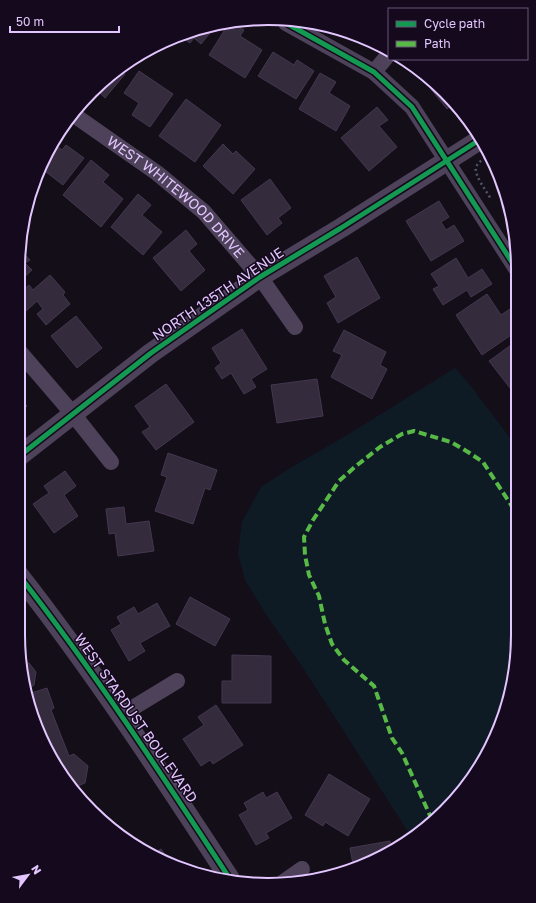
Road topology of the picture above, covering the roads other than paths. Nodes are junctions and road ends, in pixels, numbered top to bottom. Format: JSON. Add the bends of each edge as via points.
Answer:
{"nodes":[{"id":1,"x":292,"y":27,"type":"edge"},
{"id":2,"x":387,"y":56,"type":"edge"},
{"id":3,"x":374,"y":72,"type":"junction"},
{"id":4,"x":77,"y":118,"type":"edge"},
{"id":5,"x":476,"y":142,"type":"edge"},
{"id":6,"x":447,"y":161,"type":"junction"},
{"id":7,"x":510,"y":260,"type":"edge"},
{"id":8,"x":260,"y":277,"type":"junction"},
{"id":9,"x":295,"y":327,"type":"dead end"},
{"id":10,"x":25,"y":358,"type":"edge"},
{"id":11,"x":73,"y":414,"type":"junction"},
{"id":12,"x":25,"y":452,"type":"edge"},
{"id":13,"x":111,"y":462,"type":"dead end"},
{"id":14,"x":25,"y":583,"type":"edge"},
{"id":15,"x":177,"y":680,"type":"dead end"},
{"id":16,"x":121,"y":715,"type":"junction"},
{"id":17,"x":302,"y":869,"type":"dead end"},
{"id":18,"x":227,"y":874,"type":"edge"},
{"id":19,"x":291,"y":877,"type":"edge"}],
"edges":[{"from":1,"to":3,"type":"street"},
{"from":2,"to":3,"type":"street"},
{"from":3,"to":6,"type":"street","via":[[412,107]]},
{"from":4,"to":8,"type":"street","name":"WEST WHITEWOOD DRIVE","via":[[157,173],[204,212]]},
{"from":5,"to":6,"type":"street","name":"NORTH 135TH AVENUE"},
{"from":6,"to":7,"type":"street"},
{"from":6,"to":8,"type":"street","name":"NORTH 135TH AVENUE"},
{"from":8,"to":9,"type":"street","name":"WEST WHITEWOOD DRIVE"},
{"from":8,"to":11,"type":"street","name":"NORTH 135TH AVENUE","via":[[152,353]]},
{"from":10,"to":11,"type":"street"},
{"from":11,"to":12,"type":"street","name":"NORTH 135TH AVENUE"},
{"from":11,"to":13,"type":"street"},
{"from":14,"to":16,"type":"street","name":"WEST STARDUST BOULEVARD"},
{"from":15,"to":16,"type":"street","name":"WEST STARDUST BOULEVARD"},
{"from":16,"to":18,"type":"street","name":"WEST STARDUST BOULEVARD"},
{"from":17,"to":19,"type":"street"}]}
